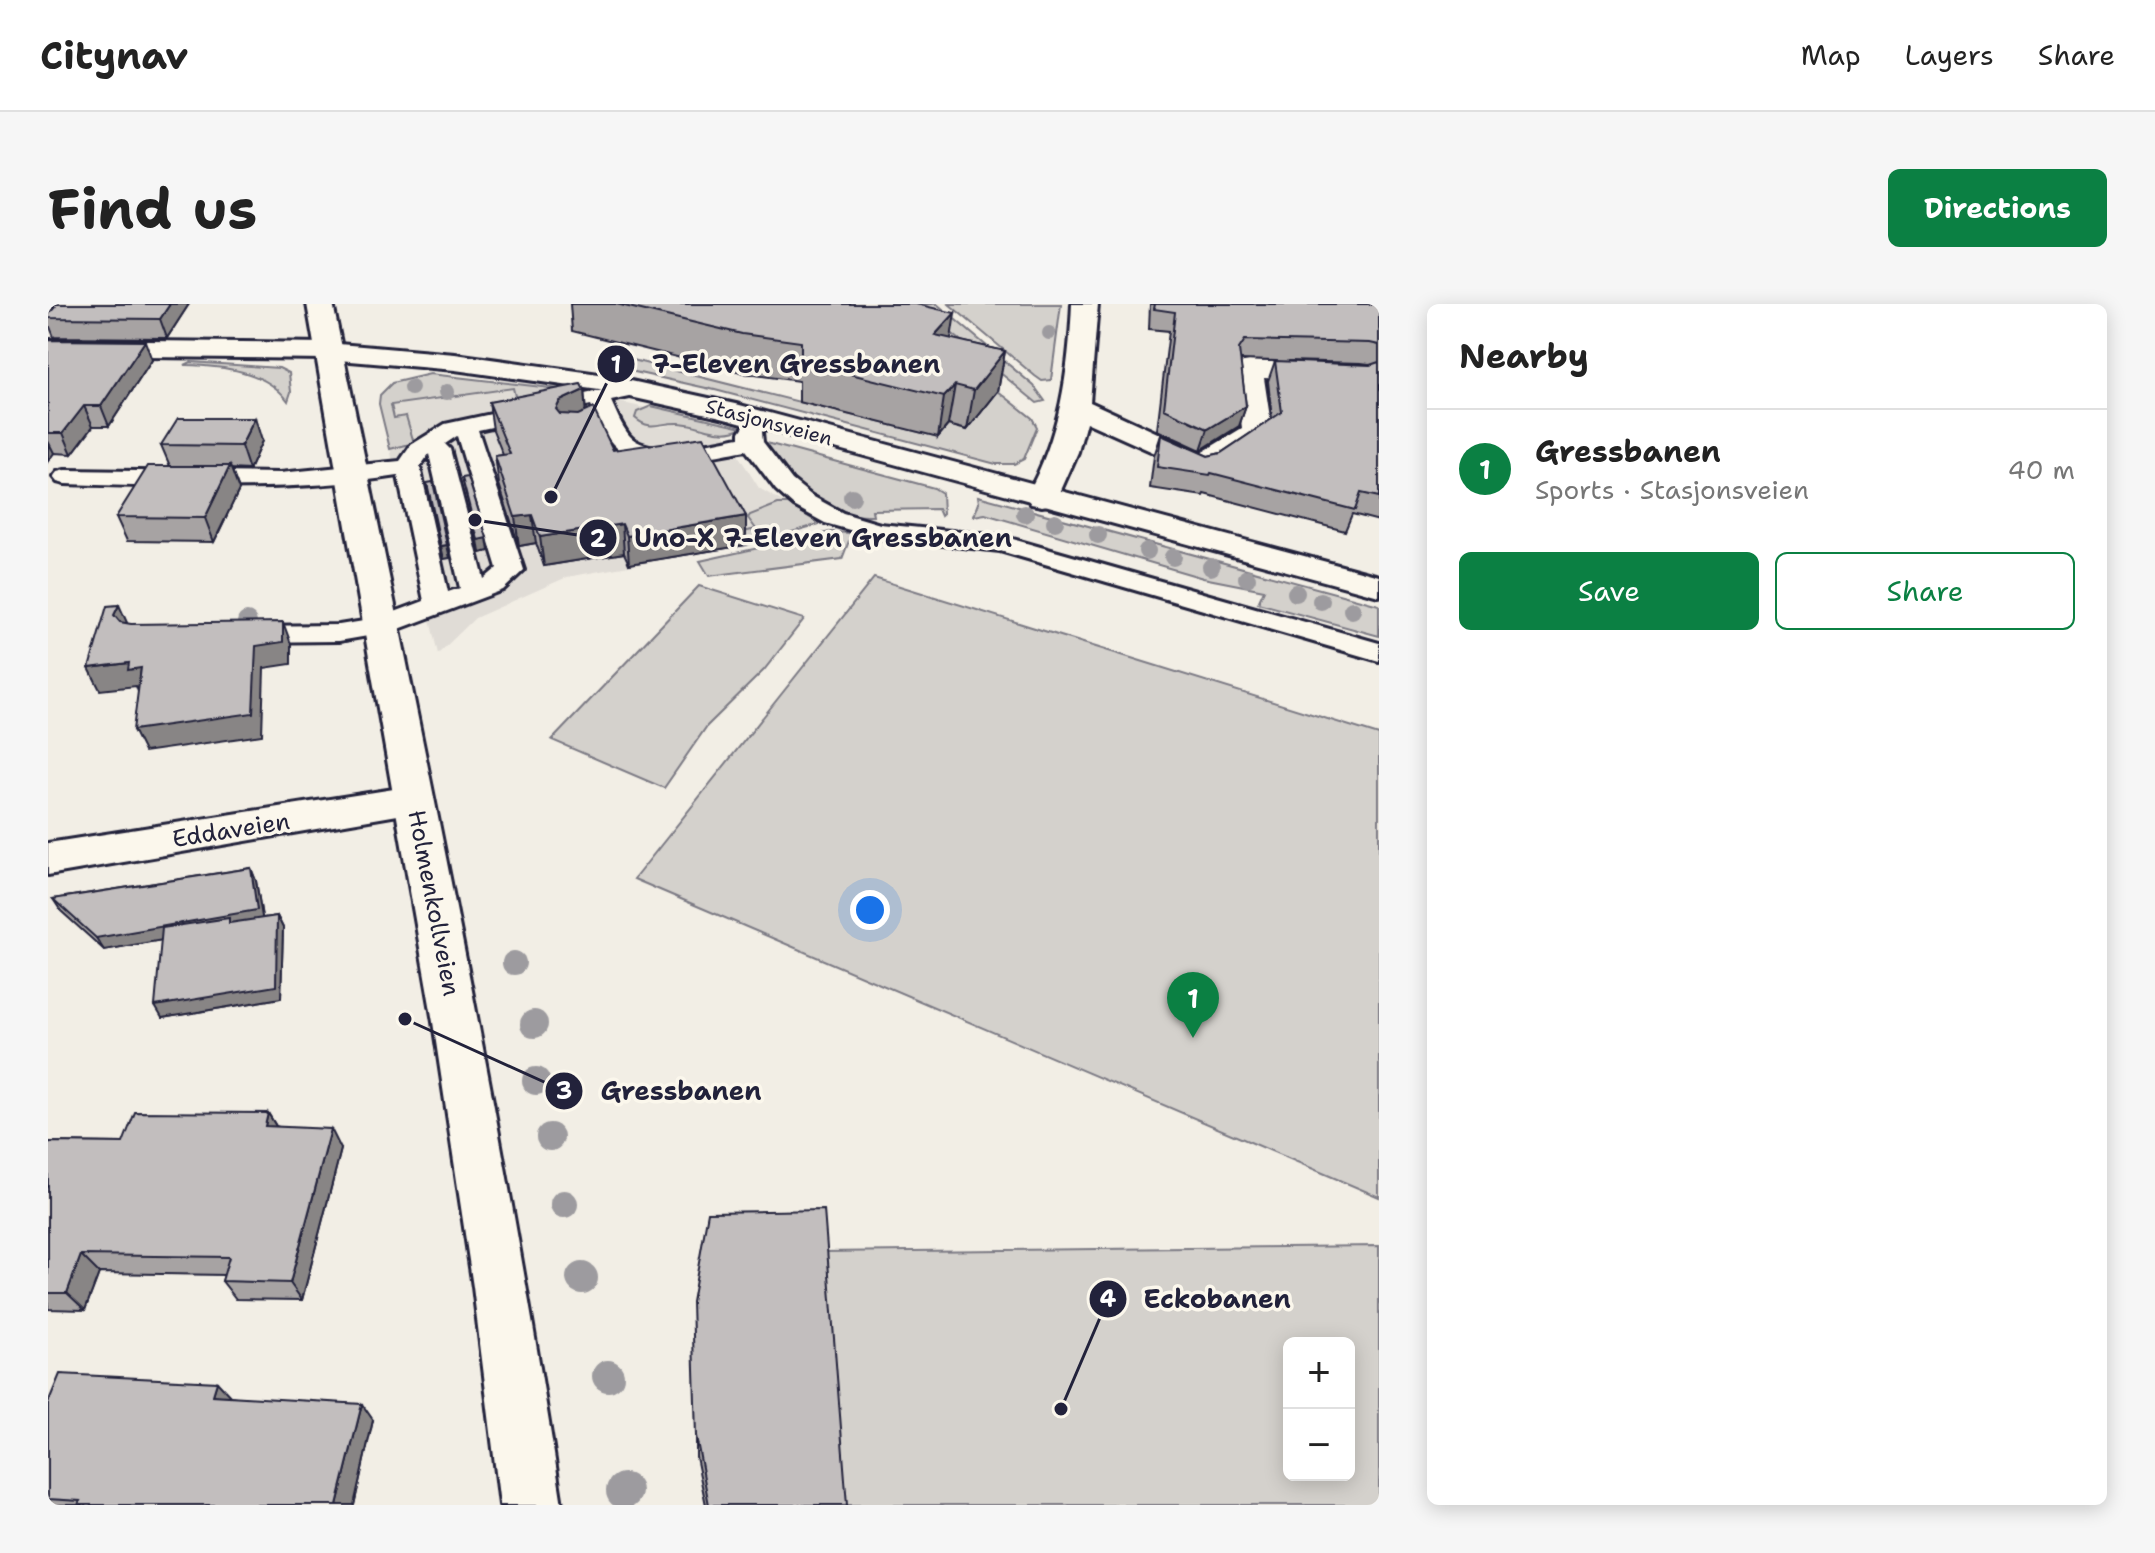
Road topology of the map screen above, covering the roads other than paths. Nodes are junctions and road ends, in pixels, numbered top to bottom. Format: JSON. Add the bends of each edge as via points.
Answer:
{"nodes":[{"id":1,"x":320,"y":304,"type":"edge"},
{"id":2,"x":1085,"y":304,"type":"edge"},
{"id":3,"x":48,"y":348,"type":"edge"},
{"id":4,"x":327,"y":351,"type":"junction"},
{"id":5,"x":1361,"y":374,"type":"edge"},
{"id":6,"x":636,"y":389,"type":"junction"},
{"id":7,"x":1076,"y":406,"type":"junction"},
{"id":8,"x":604,"y":408,"type":"junction"},
{"id":9,"x":586,"y":429,"type":"edge"},
{"id":10,"x":756,"y":431,"type":"junction"},
{"id":11,"x":468,"y":436,"type":"junction"},
{"id":12,"x":499,"y":445,"type":"edge"},
{"id":13,"x":422,"y":455,"type":"junction"},
{"id":14,"x":352,"y":476,"type":"junction"},
{"id":15,"x":65,"y":477,"type":"dead end"},
{"id":16,"x":1042,"y":497,"type":"junction"},
{"id":17,"x":1379,"y":586,"type":"edge"},
{"id":18,"x":474,"y":591,"type":"junction"},
{"id":19,"x":438,"y":605,"type":"junction"},
{"id":20,"x":381,"y":626,"type":"junction"},
{"id":21,"x":217,"y":634,"type":"edge"},
{"id":22,"x":1379,"y":652,"type":"edge"},
{"id":23,"x":413,"y":800,"type":"junction"},
{"id":24,"x":48,"y":859,"type":"edge"},
{"id":25,"x":531,"y":1505,"type":"edge"}],
"edges":[{"from":1,"to":4,"type":"street","name":"Holmenkollveien"},
{"from":2,"to":7,"type":"street"},
{"from":3,"to":4,"type":"street","name":"Stasjonsveien"},
{"from":4,"to":6,"type":"street","name":"Stasjonsveien","via":[[510,368]]},
{"from":4,"to":14,"type":"street","name":"Holmenkollveien"},
{"from":5,"to":7,"type":"street","via":[[1249,369],[1257,431],[1202,465]]},
{"from":6,"to":8,"type":"lane"},
{"from":6,"to":10,"type":"street","name":"Stasjonsveien"},
{"from":7,"to":16,"type":"street","via":[[1065,450]]},
{"from":8,"to":9,"type":"lane"},
{"from":8,"to":10,"type":"lane","via":[[623,442],[650,453],[675,453]]},
{"from":8,"to":11,"type":"lane"},
{"from":10,"to":16,"type":"street","name":"Stasjonsveien"},
{"from":10,"to":22,"type":"lane","via":[[784,485],[834,518],[878,531],[1002,544]]},
{"from":11,"to":12,"type":"lane"},
{"from":11,"to":13,"type":"lane","via":[[453,429]]},
{"from":11,"to":18,"type":"lane","via":[[511,570]]},
{"from":13,"to":14,"type":"lane"},
{"from":13,"to":18,"type":"lane"},
{"from":13,"to":19,"type":"lane"},
{"from":14,"to":15,"type":"lane"},
{"from":14,"to":20,"type":"street","name":"Holmenkollveien"},
{"from":16,"to":17,"type":"street","name":"Stasjonsveien"},
{"from":18,"to":19,"type":"lane"},
{"from":19,"to":20,"type":"lane"},
{"from":20,"to":21,"type":"lane","via":[[339,633]]},
{"from":20,"to":23,"type":"street","name":"Holmenkollveien"},
{"from":23,"to":24,"type":"street","name":"Eddaveien"},
{"from":23,"to":25,"type":"street","name":"Holmenkollveien","via":[[484,1179]]}]}
